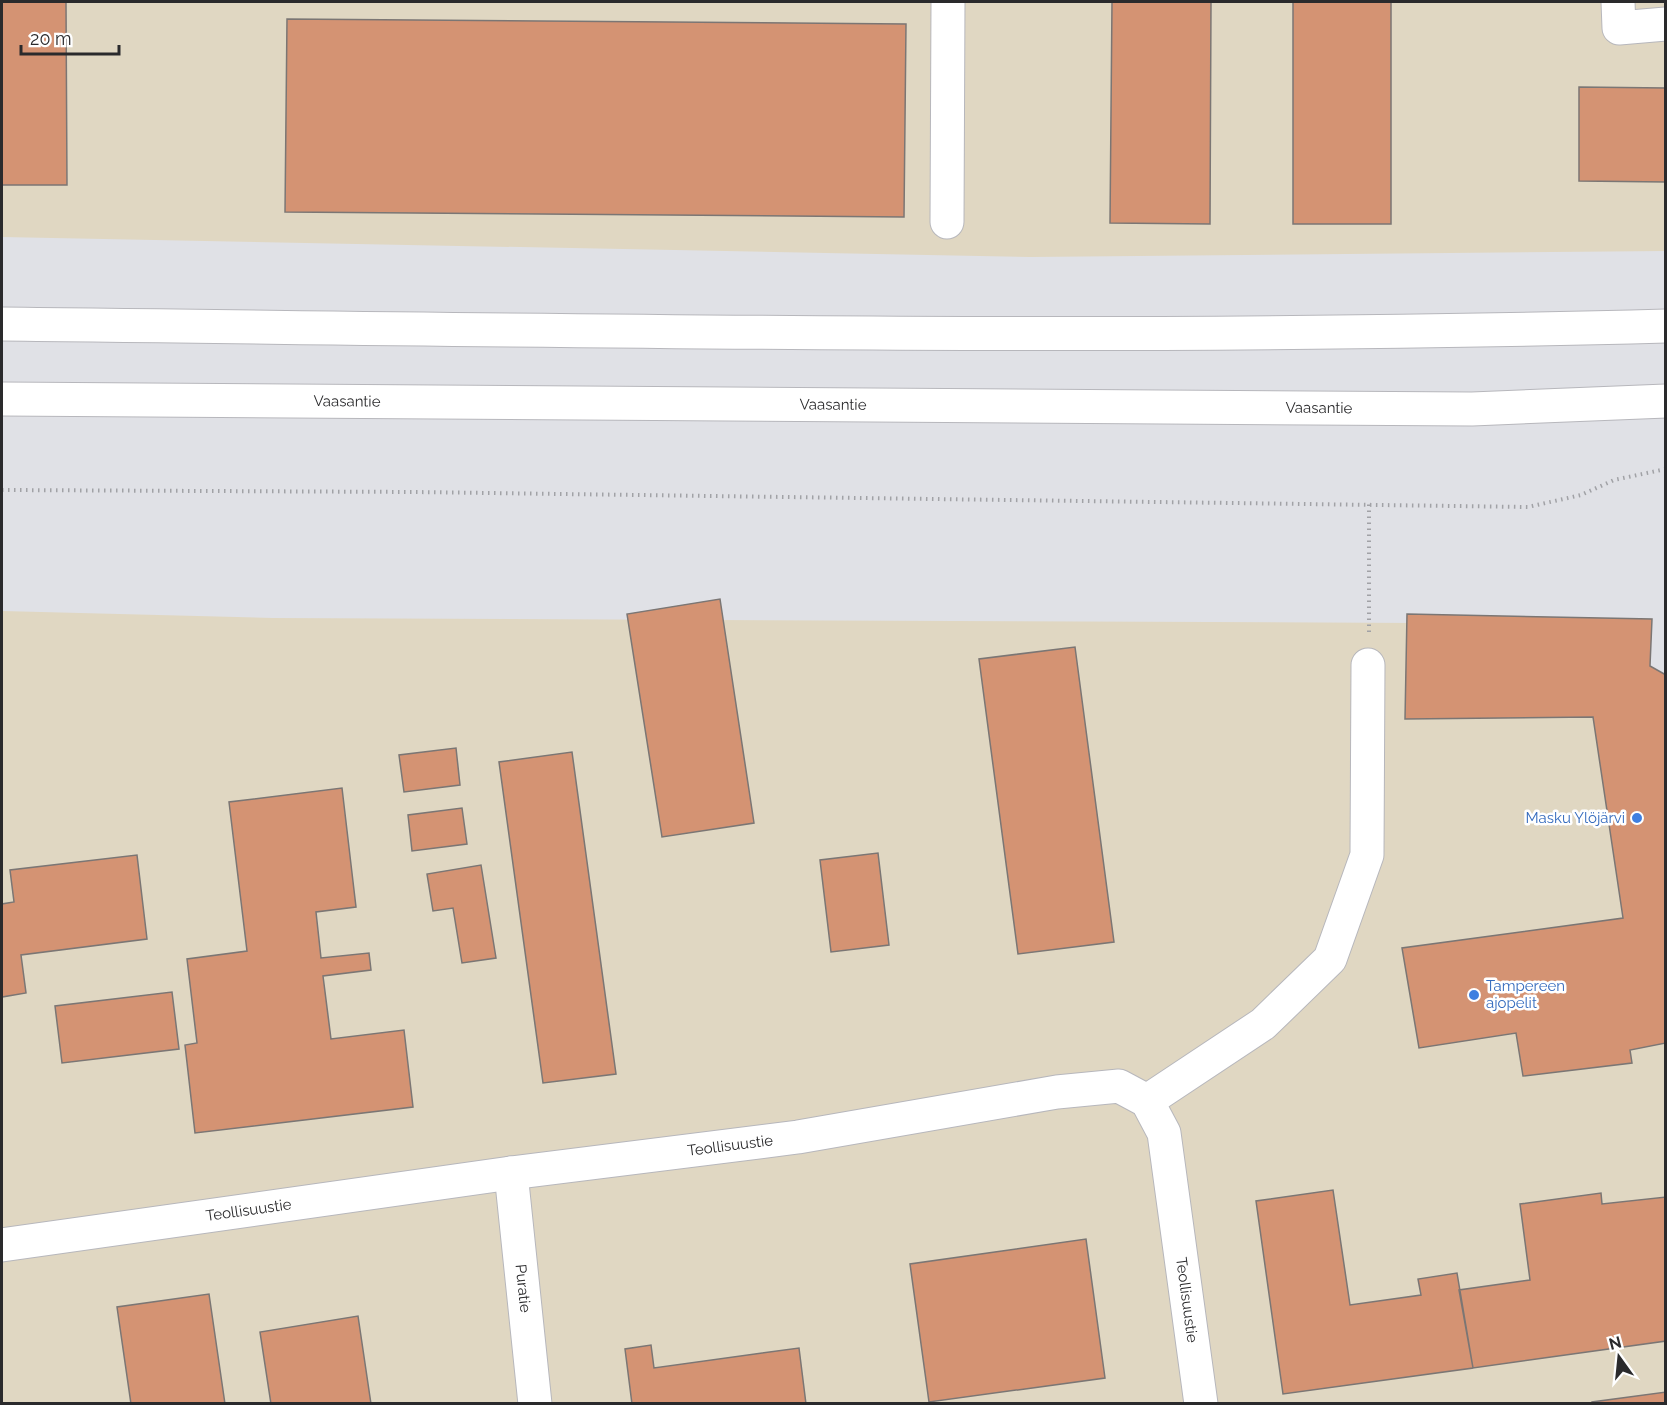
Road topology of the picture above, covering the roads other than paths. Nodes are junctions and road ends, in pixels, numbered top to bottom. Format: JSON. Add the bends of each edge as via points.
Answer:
{"nodes":[{"id":1,"x":948,"y":2,"type":"edge"},
{"id":2,"x":1618,"y":2,"type":"edge"},
{"id":3,"x":1665,"y":24,"type":"edge"},
{"id":4,"x":947,"y":222,"type":"dead end"},
{"id":5,"x":2,"y":324,"type":"edge"},
{"id":6,"x":1665,"y":326,"type":"edge"},
{"id":7,"x":2,"y":399,"type":"edge"},
{"id":8,"x":1665,"y":401,"type":"edge"},
{"id":9,"x":1472,"y":409,"type":"junction"},
{"id":10,"x":1665,"y":423,"type":"edge"},
{"id":11,"x":1368,"y":665,"type":"road end"},
{"id":12,"x":1148,"y":1101,"type":"junction"},
{"id":13,"x":511,"y":1173,"type":"junction"},
{"id":14,"x":2,"y":1245,"type":"edge"},
{"id":15,"x":535,"y":1404,"type":"edge"},
{"id":16,"x":1201,"y":1404,"type":"edge"}],
"edges":[{"from":1,"to":4,"type":"main road"},
{"from":2,"to":3,"type":"main road","via":[[1619,28]]},
{"from":5,"to":6,"type":"main road","via":[[713,332],[1459,331]]},
{"from":7,"to":9,"type":"main road","name":"Vaasantie"},
{"from":8,"to":9,"type":"main road","name":"Vaasantie"},
{"from":9,"to":10,"type":"main road","via":[[1598,422]]},
{"from":11,"to":12,"type":"main road","via":[[1367,855],[1330,959],[1263,1024]]},
{"from":12,"to":13,"type":"main road","name":"Teollisuustie","via":[[1119,1086],[1057,1092],[798,1137]]},
{"from":12,"to":16,"type":"main road","name":"Teollisuustie","via":[[1164,1133]]},
{"from":13,"to":14,"type":"main road","name":"Teollisuustie"},
{"from":13,"to":15,"type":"main road","name":"Puratie"}]}
